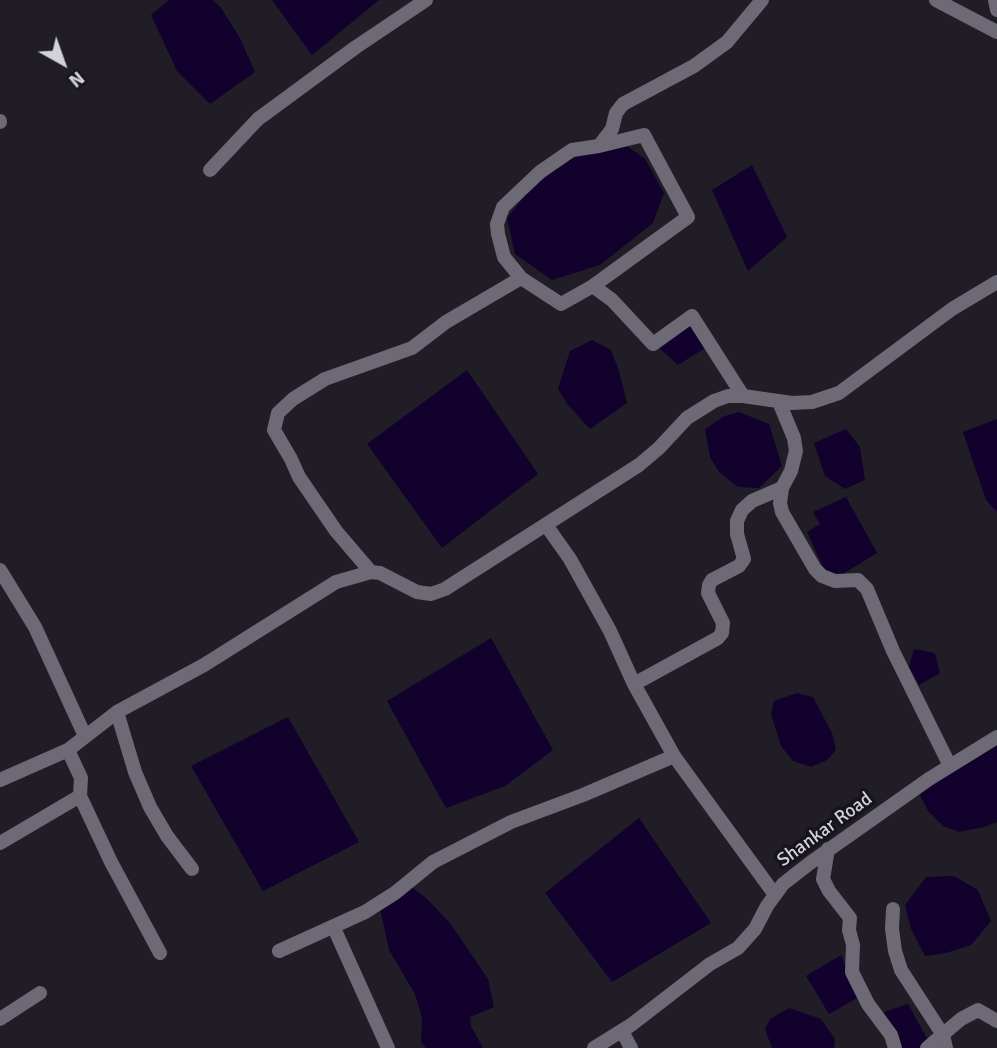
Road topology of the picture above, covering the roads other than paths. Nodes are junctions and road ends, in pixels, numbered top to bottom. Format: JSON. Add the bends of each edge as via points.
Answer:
{"nodes":[{"id":1,"x":426,"y":0,"type":"edge"},
{"id":2,"x":762,"y":0,"type":"edge"},
{"id":3,"x":936,"y":0,"type":"edge"},
{"id":4,"x":995,"y":0,"type":"edge"},
{"id":5,"x":997,"y":10,"type":"edge"},
{"id":6,"x":997,"y":33,"type":"edge"},
{"id":7,"x":599,"y":146,"type":"junction"},
{"id":8,"x":210,"y":170,"type":"dead end"},
{"id":9,"x":521,"y":278,"type":"junction"},
{"id":10,"x":997,"y":282,"type":"edge"},
{"id":11,"x":593,"y":286,"type":"junction"},
{"id":12,"x":743,"y":396,"type":"junction"},
{"id":13,"x":779,"y":402,"type":"junction"},
{"id":14,"x":782,"y":488,"type":"junction"},
{"id":15,"x":546,"y":525,"type":"junction"},
{"id":16,"x":0,"y":570,"type":"edge"},
{"id":17,"x":371,"y":572,"type":"junction"},
{"id":18,"x":634,"y":684,"type":"junction"},
{"id":19,"x":117,"y":712,"type":"junction"},
{"id":20,"x":86,"y":736,"type":"junction"},
{"id":21,"x":997,"y":737,"type":"edge"},
{"id":22,"x":68,"y":750,"type":"junction"},
{"id":23,"x":674,"y":756,"type":"junction"},
{"id":24,"x":950,"y":766,"type":"junction"},
{"id":25,"x":0,"y":780,"type":"edge"},
{"id":26,"x":80,"y":796,"type":"junction"},
{"id":27,"x":0,"y":843,"type":"edge"},
{"id":28,"x":828,"y":849,"type":"junction"},
{"id":29,"x":192,"y":869,"type":"dead end"},
{"id":30,"x":775,"y":895,"type":"junction"},
{"id":31,"x":893,"y":909,"type":"dead end"},
{"id":32,"x":334,"y":928,"type":"junction"},
{"id":33,"x":279,"y":951,"type":"dead end"},
{"id":34,"x":160,"y":953,"type":"dead end"},
{"id":35,"x":40,"y":993,"type":"dead end"},
{"id":36,"x":0,"y":1019,"type":"edge"},
{"id":37,"x":997,"y":1021,"type":"edge"},
{"id":38,"x":622,"y":1031,"type":"junction"},
{"id":39,"x":945,"y":1042,"type":"edge"},
{"id":40,"x":598,"y":1047,"type":"edge"},
{"id":41,"x":388,"y":1048,"type":"edge"},
{"id":42,"x":631,"y":1048,"type":"edge"},
{"id":43,"x":895,"y":1048,"type":"edge"},
{"id":44,"x":927,"y":1048,"type":"edge"}],
"edges":[{"from":1,"to":8,"type":"street","via":[[258,119]]},
{"from":2,"to":7,"type":"street","via":[[727,42],[694,66],[623,104]]},
{"from":3,"to":6,"type":"street"},
{"from":4,"to":5,"type":"street"},
{"from":7,"to":9,"type":"street","via":[[572,150],[503,207],[498,234],[504,257]]},
{"from":7,"to":11,"type":"street","via":[[644,135],[688,217]]},
{"from":9,"to":11,"type":"street","via":[[561,304]]},
{"from":9,"to":17,"type":"street","via":[[446,322],[412,348],[325,379],[278,413],[274,430],[299,477]]},
{"from":10,"to":13,"type":"street","via":[[952,309],[839,393],[812,402]]},
{"from":11,"to":12,"type":"street","via":[[653,344],[692,316]]},
{"from":12,"to":13,"type":"street"},
{"from":12,"to":15,"type":"street","via":[[728,396],[687,418],[639,465]]},
{"from":13,"to":14,"type":"street","via":[[796,451]]},
{"from":14,"to":18,"type":"street","via":[[742,510],[737,534],[744,559],[709,585],[708,593],[723,622],[722,633]]},
{"from":14,"to":24,"type":"street","via":[[782,512],[814,569],[827,579],[858,580],[867,589]]},
{"from":15,"to":17,"type":"street","via":[[431,594]]},
{"from":15,"to":18,"type":"street","via":[[598,608]]},
{"from":16,"to":20,"type":"street","via":[[35,627]]},
{"from":17,"to":19,"type":"street","via":[[336,582],[204,665]]},
{"from":18,"to":23,"type":"street"},
{"from":19,"to":20,"type":"street"},
{"from":19,"to":29,"type":"street","via":[[150,807]]},
{"from":20,"to":22,"type":"street"},
{"from":21,"to":24,"type":"street","name":"Shankar Road"},
{"from":22,"to":25,"type":"street"},
{"from":22,"to":26,"type":"street","via":[[81,778]]},
{"from":23,"to":30,"type":"street"},
{"from":23,"to":32,"type":"street","via":[[511,822],[433,862],[395,893]]},
{"from":24,"to":28,"type":"street","name":"Shankar Road"},
{"from":26,"to":27,"type":"street"},
{"from":26,"to":34,"type":"street"},
{"from":28,"to":30,"type":"street","name":"Shankar Road"},
{"from":28,"to":43,"type":"street","via":[[823,879],[850,918],[852,972]]},
{"from":30,"to":38,"type":"street","name":"Shankar Road","via":[[738,948]]},
{"from":31,"to":39,"type":"street","via":[[892,929],[901,970]]},
{"from":32,"to":33,"type":"street"},
{"from":32,"to":41,"type":"street"},
{"from":35,"to":36,"type":"street"},
{"from":37,"to":39,"type":"street","via":[[978,1010],[961,1019]]},
{"from":38,"to":40,"type":"street","name":"Shankar Road"},
{"from":38,"to":42,"type":"street"},
{"from":39,"to":44,"type":"street"}]}
